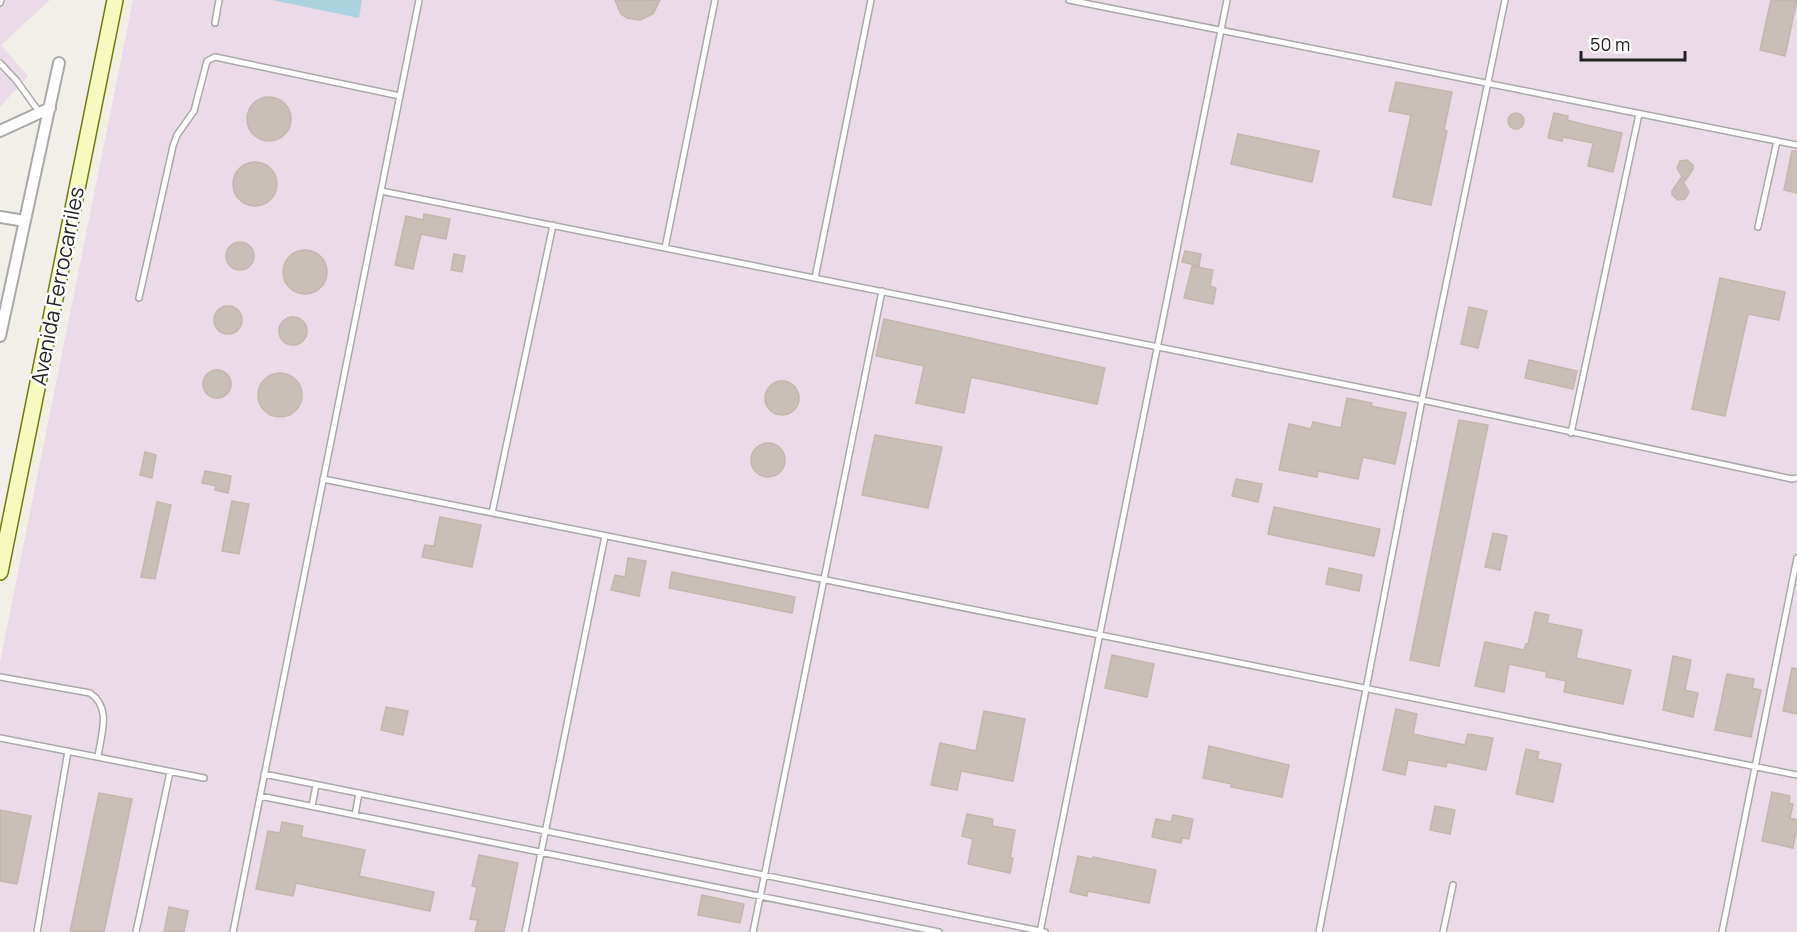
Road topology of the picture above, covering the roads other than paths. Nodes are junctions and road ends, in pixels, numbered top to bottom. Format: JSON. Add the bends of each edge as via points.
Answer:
{"nodes":[{"id":1,"x":115,"y":0,"type":"edge"},
{"id":2,"x":219,"y":0,"type":"edge"},
{"id":3,"x":419,"y":0,"type":"edge"},
{"id":4,"x":715,"y":0,"type":"edge"},
{"id":5,"x":871,"y":0,"type":"edge"},
{"id":6,"x":1069,"y":0,"type":"edge"},
{"id":7,"x":1227,"y":0,"type":"edge"},
{"id":8,"x":1505,"y":0,"type":"edge"},
{"id":9,"x":215,"y":23,"type":"dead end"},
{"id":10,"x":1221,"y":30,"type":"junction"},
{"id":11,"x":0,"y":63,"type":"edge"},
{"id":12,"x":59,"y":63,"type":"dead end"},
{"id":13,"x":1487,"y":83,"type":"junction"},
{"id":14,"x":400,"y":96,"type":"junction"},
{"id":15,"x":45,"y":111,"type":"junction"},
{"id":16,"x":1639,"y":114,"type":"junction"},
{"id":17,"x":0,"y":131,"type":"edge"},
{"id":18,"x":1777,"y":141,"type":"junction"},
{"id":19,"x":1797,"y":145,"type":"edge"},
{"id":20,"x":381,"y":191,"type":"junction"},
{"id":21,"x":0,"y":217,"type":"edge"},
{"id":22,"x":26,"y":221,"type":"junction"},
{"id":23,"x":553,"y":225,"type":"junction"},
{"id":24,"x":1758,"y":227,"type":"dead end"},
{"id":25,"x":664,"y":248,"type":"junction"},
{"id":26,"x":815,"y":278,"type":"junction"},
{"id":27,"x":882,"y":291,"type":"junction"},
{"id":28,"x":139,"y":298,"type":"dead end"},
{"id":29,"x":0,"y":336,"type":"edge"},
{"id":30,"x":1157,"y":347,"type":"junction"},
{"id":31,"x":1422,"y":400,"type":"junction"},
{"id":32,"x":1571,"y":433,"type":"junction"},
{"id":33,"x":1795,"y":478,"type":"edge"},
{"id":34,"x":323,"y":479,"type":"junction"},
{"id":35,"x":1797,"y":484,"type":"edge"},
{"id":36,"x":492,"y":513,"type":"junction"},
{"id":37,"x":605,"y":536,"type":"junction"},
{"id":38,"x":1797,"y":558,"type":"edge"},
{"id":39,"x":0,"y":572,"type":"edge"},
{"id":40,"x":824,"y":580,"type":"junction"},
{"id":41,"x":1099,"y":635,"type":"junction"},
{"id":42,"x":0,"y":677,"type":"edge"},
{"id":43,"x":1368,"y":689,"type":"junction"},
{"id":44,"x":0,"y":738,"type":"edge"},
{"id":45,"x":68,"y":751,"type":"junction"},
{"id":46,"x":98,"y":757,"type":"junction"},
{"id":47,"x":1755,"y":766,"type":"junction"},
{"id":48,"x":170,"y":772,"type":"junction"},
{"id":49,"x":264,"y":774,"type":"junction"},
{"id":50,"x":1797,"y":775,"type":"edge"},
{"id":51,"x":204,"y":778,"type":"dead end"},
{"id":52,"x":316,"y":785,"type":"junction"},
{"id":53,"x":359,"y":793,"type":"junction"},
{"id":54,"x":260,"y":796,"type":"junction"},
{"id":55,"x":312,"y":806,"type":"junction"},
{"id":56,"x":355,"y":815,"type":"junction"},
{"id":57,"x":545,"y":831,"type":"junction"},
{"id":58,"x":541,"y":852,"type":"junction"},
{"id":59,"x":765,"y":875,"type":"junction"},
{"id":60,"x":1453,"y":885,"type":"dead end"},
{"id":61,"x":760,"y":896,"type":"junction"},
{"id":62,"x":37,"y":932,"type":"edge"},
{"id":63,"x":136,"y":932,"type":"edge"},
{"id":64,"x":233,"y":932,"type":"edge"},
{"id":65,"x":525,"y":932,"type":"edge"},
{"id":66,"x":753,"y":932,"type":"edge"},
{"id":67,"x":939,"y":932,"type":"edge"},
{"id":68,"x":1041,"y":932,"type":"edge"},
{"id":69,"x":1319,"y":932,"type":"edge"},
{"id":70,"x":1443,"y":932,"type":"edge"},
{"id":71,"x":1722,"y":932,"type":"edge"}],
"edges":[{"from":1,"to":39,"type":"main road","name":"Avenida Ferrocarriles"},
{"from":2,"to":9,"type":"lane"},
{"from":3,"to":14,"type":"lane"},
{"from":4,"to":25,"type":"lane"},
{"from":5,"to":26,"type":"lane"},
{"from":6,"to":10,"type":"lane"},
{"from":7,"to":10,"type":"lane"},
{"from":8,"to":13,"type":"lane"},
{"from":10,"to":13,"type":"lane"},
{"from":10,"to":30,"type":"lane"},
{"from":11,"to":15,"type":"lane"},
{"from":12,"to":15,"type":"street","name":"Avenida Ferrocarriles"},
{"from":13,"to":16,"type":"lane"},
{"from":13,"to":31,"type":"lane"},
{"from":14,"to":20,"type":"lane"},
{"from":14,"to":28,"type":"lane","via":[[215,57],[207,61],[194,111],[173,146]]},
{"from":15,"to":17,"type":"street"},
{"from":15,"to":22,"type":"street","name":"Avenida Ferrocarriles"},
{"from":16,"to":18,"type":"lane"},
{"from":16,"to":32,"type":"lane"},
{"from":18,"to":19,"type":"lane"},
{"from":18,"to":24,"type":"lane"},
{"from":20,"to":23,"type":"lane"},
{"from":20,"to":34,"type":"lane"},
{"from":21,"to":22,"type":"street"},
{"from":22,"to":29,"type":"street","name":"Avenida Ferrocarriles"},
{"from":23,"to":25,"type":"lane"},
{"from":23,"to":36,"type":"lane"},
{"from":25,"to":26,"type":"lane"},
{"from":26,"to":27,"type":"lane"},
{"from":27,"to":30,"type":"lane"},
{"from":27,"to":40,"type":"lane"},
{"from":30,"to":31,"type":"lane"},
{"from":30,"to":41,"type":"lane"},
{"from":31,"to":32,"type":"lane"},
{"from":31,"to":43,"type":"lane"},
{"from":32,"to":33,"type":"lane"},
{"from":33,"to":35,"type":"lane"},
{"from":34,"to":36,"type":"lane"},
{"from":34,"to":49,"type":"lane"},
{"from":36,"to":37,"type":"lane"},
{"from":37,"to":40,"type":"lane"},
{"from":37,"to":57,"type":"lane"},
{"from":38,"to":47,"type":"lane"},
{"from":40,"to":41,"type":"lane"},
{"from":40,"to":59,"type":"lane"},
{"from":41,"to":43,"type":"lane"},
{"from":41,"to":68,"type":"lane"},
{"from":42,"to":46,"type":"lane","via":[[90,693],[99,699],[104,711]]},
{"from":43,"to":47,"type":"lane"},
{"from":43,"to":69,"type":"lane"},
{"from":44,"to":45,"type":"lane"},
{"from":45,"to":46,"type":"lane"},
{"from":45,"to":62,"type":"lane"},
{"from":46,"to":48,"type":"lane"},
{"from":47,"to":50,"type":"lane"},
{"from":47,"to":71,"type":"lane"},
{"from":48,"to":51,"type":"lane"},
{"from":48,"to":63,"type":"lane"},
{"from":49,"to":52,"type":"lane"},
{"from":49,"to":54,"type":"lane"},
{"from":52,"to":53,"type":"lane"},
{"from":52,"to":55,"type":"lane"},
{"from":53,"to":56,"type":"lane"},
{"from":53,"to":57,"type":"lane"},
{"from":54,"to":55,"type":"lane"},
{"from":54,"to":64,"type":"lane"},
{"from":55,"to":56,"type":"lane"},
{"from":56,"to":58,"type":"lane"},
{"from":57,"to":58,"type":"lane"},
{"from":57,"to":59,"type":"lane"},
{"from":58,"to":61,"type":"lane"},
{"from":58,"to":65,"type":"lane"},
{"from":59,"to":61,"type":"lane"},
{"from":59,"to":68,"type":"lane"},
{"from":60,"to":70,"type":"lane"},
{"from":61,"to":66,"type":"lane"},
{"from":61,"to":67,"type":"lane"}]}
